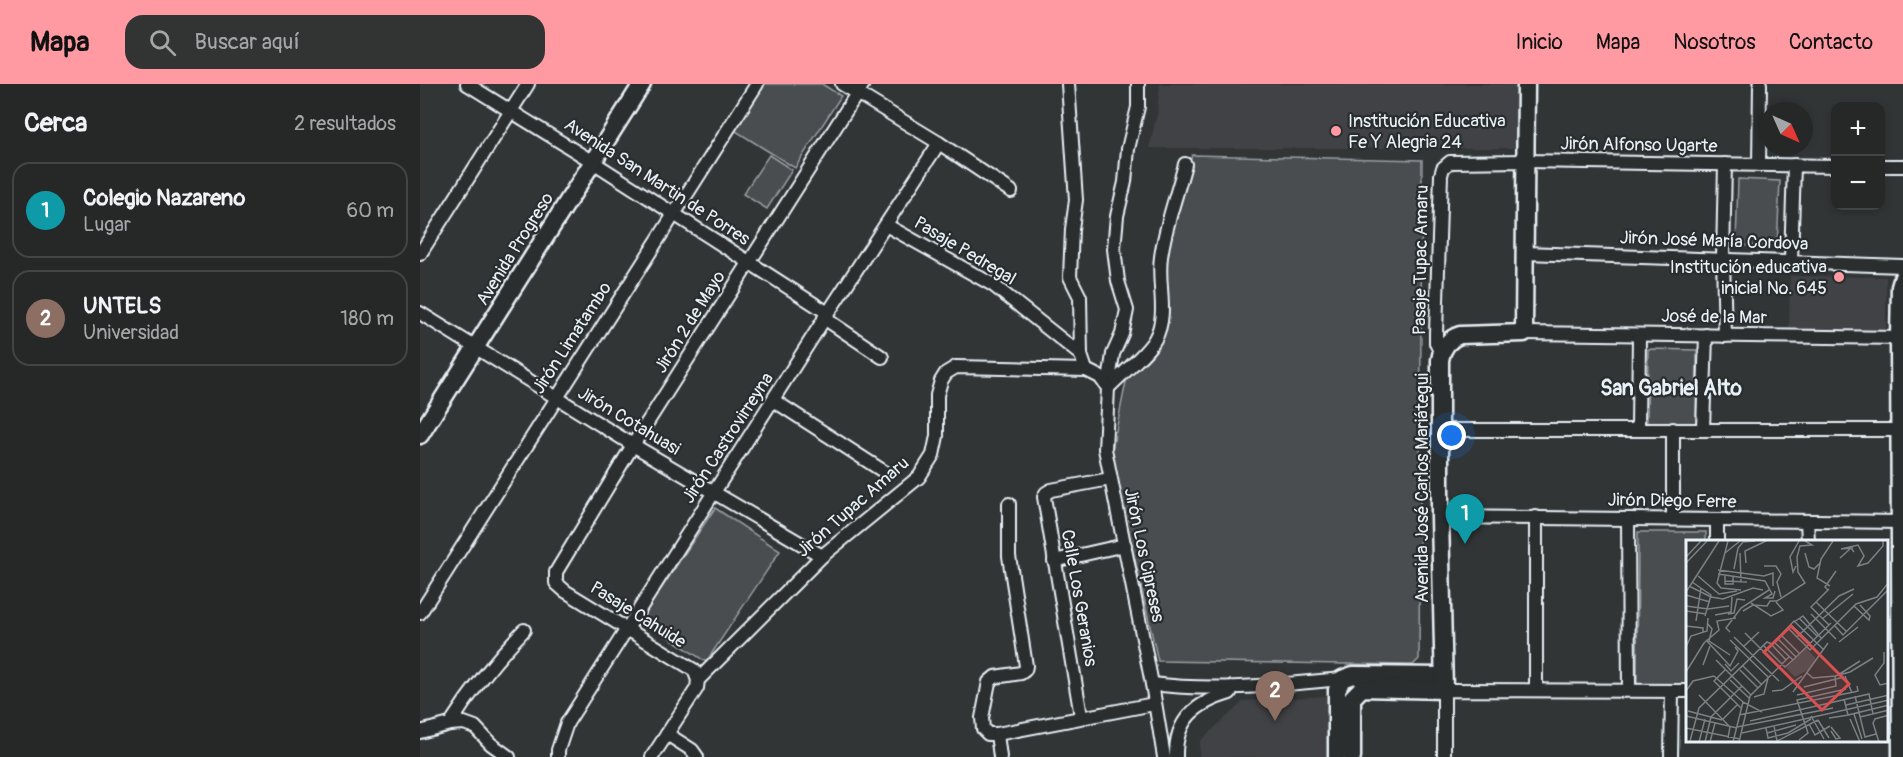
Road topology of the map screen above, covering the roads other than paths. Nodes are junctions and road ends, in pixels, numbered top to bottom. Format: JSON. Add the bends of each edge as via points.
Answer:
{"nodes":[{"id":1,"x":467,"y":84,"type":"edge"},
{"id":2,"x":528,"y":84,"type":"edge"},
{"id":3,"x":642,"y":84,"type":"edge"},
{"id":4,"x":757,"y":84,"type":"edge"},
{"id":5,"x":842,"y":84,"type":"edge"},
{"id":6,"x":1068,"y":84,"type":"edge"},
{"id":7,"x":1138,"y":84,"type":"edge"},
{"id":8,"x":1526,"y":84,"type":"edge"},
{"id":9,"x":1760,"y":84,"type":"edge"},
{"id":10,"x":860,"y":89,"type":"edge"},
{"id":11,"x":511,"y":110,"type":"junction"},
{"id":12,"x":939,"y":143,"type":"junction"},
{"id":13,"x":1525,"y":161,"type":"junction"},
{"id":14,"x":593,"y":162,"type":"junction"},
{"id":15,"x":1185,"y":164,"type":"dead end"},
{"id":16,"x":1725,"y":164,"type":"junction"},
{"id":17,"x":1759,"y":165,"type":"junction"},
{"id":18,"x":1794,"y":165,"type":"junction"},
{"id":19,"x":1831,"y":166,"type":"edge"},
{"id":20,"x":1885,"y":166,"type":"edge"},
{"id":21,"x":1903,"y":166,"type":"edge"},
{"id":22,"x":1443,"y":168,"type":"joint"},
{"id":23,"x":1011,"y":191,"type":"dead end"},
{"id":24,"x":674,"y":214,"type":"junction"},
{"id":25,"x":886,"y":225,"type":"junction"},
{"id":26,"x":1525,"y":253,"type":"junction"},
{"id":27,"x":420,"y":254,"type":"edge"},
{"id":28,"x":1723,"y":259,"type":"junction"},
{"id":29,"x":1791,"y":261,"type":"junction"},
{"id":30,"x":749,"y":262,"type":"junction"},
{"id":31,"x":1903,"y":266,"type":"edge"},
{"id":32,"x":1903,"y":277,"type":"edge"},
{"id":33,"x":420,"y":313,"type":"edge"},
{"id":34,"x":826,"y":316,"type":"junction"},
{"id":35,"x":1524,"y":333,"type":"junction"},
{"id":36,"x":1639,"y":335,"type":"junction"},
{"id":37,"x":1706,"y":335,"type":"junction"},
{"id":38,"x":1725,"y":336,"type":"junction"},
{"id":39,"x":1901,"y":338,"type":"edge"},
{"id":40,"x":476,"y":347,"type":"junction"},
{"id":41,"x":1441,"y":353,"type":"junction"},
{"id":42,"x":1081,"y":355,"type":"junction"},
{"id":43,"x":882,"y":357,"type":"dead end"},
{"id":44,"x":1086,"y":370,"type":"junction"},
{"id":45,"x":1108,"y":388,"type":"junction"},
{"id":46,"x":556,"y":397,"type":"junction"},
{"id":47,"x":773,"y":400,"type":"junction"},
{"id":48,"x":1638,"y":429,"type":"junction"},
{"id":49,"x":1673,"y":429,"type":"junction"},
{"id":50,"x":1703,"y":429,"type":"junction"},
{"id":51,"x":1441,"y":430,"type":"junction"},
{"id":52,"x":1900,"y":430,"type":"junction"},
{"id":53,"x":420,"y":435,"type":"edge"},
{"id":54,"x":633,"y":446,"type":"junction"},
{"id":55,"x":886,"y":473,"type":"dead end"},
{"id":56,"x":1110,"y":479,"type":"junction"},
{"id":57,"x":714,"y":493,"type":"junction"},
{"id":58,"x":1010,"y":504,"type":"dead end"},
{"id":59,"x":1440,"y":517,"type":"junction"},
{"id":60,"x":1536,"y":518,"type":"junction"},
{"id":61,"x":1628,"y":519,"type":"junction"},
{"id":62,"x":1673,"y":519,"type":"junction"},
{"id":63,"x":1717,"y":520,"type":"junction"},
{"id":64,"x":1807,"y":521,"type":"junction"},
{"id":65,"x":1902,"y":522,"type":"edge"},
{"id":66,"x":1717,"y":540,"type":"edge"},
{"id":67,"x":1808,"y":540,"type":"edge"},
{"id":68,"x":1125,"y":545,"type":"junction"},
{"id":69,"x":822,"y":556,"type":"junction"},
{"id":70,"x":1054,"y":561,"type":"junction"},
{"id":71,"x":556,"y":583,"type":"joint"},
{"id":72,"x":425,"y":595,"type":"edge"},
{"id":73,"x":420,"y":613,"type":"edge"},
{"id":74,"x":627,"y":629,"type":"junction"},
{"id":75,"x":524,"y":630,"type":"dead end"},
{"id":76,"x":698,"y":680,"type":"junction"},
{"id":77,"x":1342,"y":680,"type":"junction"},
{"id":78,"x":1444,"y":683,"type":"junction"},
{"id":79,"x":1152,"y":684,"type":"junction"},
{"id":80,"x":1246,"y":688,"type":"junction"},
{"id":81,"x":1536,"y":689,"type":"junction"},
{"id":82,"x":1629,"y":690,"type":"junction"},
{"id":83,"x":1672,"y":691,"type":"junction"},
{"id":84,"x":1686,"y":691,"type":"edge"},
{"id":85,"x":1897,"y":692,"type":"edge"},
{"id":86,"x":1154,"y":704,"type":"junction"},
{"id":87,"x":1081,"y":716,"type":"junction"},
{"id":88,"x":450,"y":724,"type":"junction"},
{"id":89,"x":420,"y":732,"type":"edge"},
{"id":90,"x":667,"y":734,"type":"junction"},
{"id":91,"x":997,"y":734,"type":"junction"},
{"id":92,"x":509,"y":757,"type":"edge"},
{"id":93,"x":558,"y":757,"type":"edge"},
{"id":94,"x":652,"y":757,"type":"edge"},
{"id":95,"x":697,"y":757,"type":"edge"},
{"id":96,"x":1000,"y":757,"type":"edge"},
{"id":97,"x":1164,"y":757,"type":"edge"},
{"id":98,"x":1176,"y":757,"type":"edge"},
{"id":99,"x":1337,"y":757,"type":"edge"},
{"id":100,"x":1352,"y":757,"type":"edge"},
{"id":101,"x":1444,"y":757,"type":"edge"},
{"id":102,"x":1671,"y":757,"type":"edge"},
{"id":103,"x":1901,"y":757,"type":"edge"}],
"edges":[{"from":1,"to":11,"type":"street","name":"Avenida San Martin de Porres"},
{"from":2,"to":11,"type":"street"},
{"from":3,"to":14,"type":"street","name":"Avenida Progreso"},
{"from":4,"to":24,"type":"street","name":"Jirón Limatambo"},
{"from":5,"to":10,"type":"street"},
{"from":6,"to":42,"type":"street","via":[[1076,200],[1070,277],[1080,297]]},
{"from":7,"to":45,"type":"street","name":"Jirón Los Cipreses","via":[[1138,106],[1114,249],[1127,310],[1113,354]]},
{"from":8,"to":13,"type":"street"},
{"from":9,"to":17,"type":"street"},
{"from":10,"to":12,"type":"street"},
{"from":10,"to":30,"type":"street","name":"Jirón 2 de Mayo"},
{"from":11,"to":14,"type":"street","name":"Avenida San Martin de Porres"},
{"from":11,"to":27,"type":"street"},
{"from":12,"to":23,"type":"street"},
{"from":12,"to":25,"type":"street","name":"Jirón Castrovirreyna"},
{"from":13,"to":16,"type":"street","name":"Jirón Alfonso Ugarte"},
{"from":13,"to":22,"type":"street","name":"Jirón Alfonso Ugarte","via":[[1450,162]]},
{"from":13,"to":26,"type":"street"},
{"from":14,"to":24,"type":"street","name":"Avenida San Martin de Porres"},
{"from":14,"to":40,"type":"street","name":"Avenida Progreso"},
{"from":15,"to":45,"type":"street","via":[[1160,261],[1161,322],[1147,350]]},
{"from":16,"to":17,"type":"street","name":"Jirón Alfonso Ugarte"},
{"from":16,"to":28,"type":"street"},
{"from":17,"to":18,"type":"street","name":"Jirón Alfonso Ugarte"},
{"from":18,"to":19,"type":"street","name":"Jirón Alfonso Ugarte"},
{"from":18,"to":29,"type":"street"},
{"from":20,"to":21,"type":"street"},
{"from":22,"to":41,"type":"street","name":"Pasaje Tupac Amaru","via":[[1436,317]]},
{"from":24,"to":30,"type":"street","name":"Avenida San Martin de Porres"},
{"from":24,"to":46,"type":"street","name":"Jirón Limatambo"},
{"from":25,"to":34,"type":"street","name":"Jirón Castrovirreyna"},
{"from":25,"to":42,"type":"street","name":"Pasaje Pedregal","via":[[993,285]]},
{"from":26,"to":28,"type":"street","name":"Jirón José María Cordova"},
{"from":26,"to":35,"type":"street"},
{"from":28,"to":29,"type":"street","name":"Jirón José María Cordova"},
{"from":28,"to":38,"type":"street"},
{"from":29,"to":31,"type":"street","name":"Jirón José María Cordova"},
{"from":30,"to":34,"type":"street","name":"Avenida San Martin de Porres"},
{"from":30,"to":54,"type":"street","name":"Jirón 2 de Mayo"},
{"from":32,"to":39,"type":"street"},
{"from":33,"to":40,"type":"street","name":"Jirón Cotahuasi"},
{"from":34,"to":43,"type":"street","name":"Avenida San Martin de Porres"},
{"from":34,"to":47,"type":"street","name":"Jirón Castrovirreyna"},
{"from":35,"to":36,"type":"street","name":"José de la Mar"},
{"from":35,"to":41,"type":"street","name":"Avenida José Carlos Mariátegui","via":[[1460,335],[1450,340]]},
{"from":36,"to":37,"type":"street","name":"José de la Mar"},
{"from":36,"to":48,"type":"street"},
{"from":37,"to":38,"type":"street","name":"José de la Mar"},
{"from":37,"to":50,"type":"street"},
{"from":38,"to":39,"type":"street","name":"José de la Mar"},
{"from":39,"to":52,"type":"street"},
{"from":40,"to":46,"type":"street","name":"Jirón Cotahuasi"},
{"from":40,"to":53,"type":"street","name":"Avenida Progreso"},
{"from":41,"to":51,"type":"street","name":"Avenida José Carlos Mariátegui"},
{"from":42,"to":44,"type":"street"},
{"from":44,"to":45,"type":"street","via":[[1100,377]]},
{"from":44,"to":69,"type":"street","name":"Jirón Tupac Amaru","via":[[956,367],[946,373],[937,395],[933,455],[919,477]]},
{"from":45,"to":56,"type":"street","name":"Jirón Los Cipreses","via":[[1106,449]]},
{"from":46,"to":54,"type":"street","name":"Jirón Cotahuasi"},
{"from":46,"to":72,"type":"street","name":"Jirón Limatambo"},
{"from":47,"to":55,"type":"street"},
{"from":47,"to":57,"type":"street","name":"Jirón Castrovirreyna"},
{"from":48,"to":49,"type":"street"},
{"from":48,"to":51,"type":"street"},
{"from":49,"to":50,"type":"street"},
{"from":49,"to":62,"type":"street"},
{"from":50,"to":52,"type":"street"},
{"from":51,"to":59,"type":"street","name":"Avenida José Carlos Mariátegui"},
{"from":52,"to":65,"type":"street"},
{"from":54,"to":57,"type":"street","name":"Jirón Cotahuasi"},
{"from":54,"to":71,"type":"street","name":"Jirón 2 de Mayo","via":[[556,572]]},
{"from":56,"to":68,"type":"street","name":"Jirón Los Cipreses"},
{"from":56,"to":70,"type":"street","name":"Calle Los Geranios","via":[[1046,493]]},
{"from":57,"to":69,"type":"street","name":"Jirón Cotahuasi"},
{"from":57,"to":74,"type":"street","name":"Jirón Castrovirreyna"},
{"from":58,"to":91,"type":"street","via":[[1009,555],[1026,666],[1021,673],[988,682],[982,729]]},
{"from":59,"to":60,"type":"street","name":"Jirón Diego Ferre"},
{"from":59,"to":78,"type":"street","name":"Avenida José Carlos Mariátegui"},
{"from":60,"to":61,"type":"street","name":"Jirón Diego Ferre"},
{"from":60,"to":81,"type":"street"},
{"from":61,"to":62,"type":"street","name":"Jirón Diego Ferre"},
{"from":61,"to":82,"type":"street"},
{"from":62,"to":63,"type":"street","name":"Jirón Diego Ferre"},
{"from":63,"to":64,"type":"street","name":"Jirón Diego Ferre"},
{"from":63,"to":66,"type":"street"},
{"from":64,"to":65,"type":"street","name":"Jirón Diego Ferre"},
{"from":64,"to":67,"type":"street"},
{"from":65,"to":85,"type":"street"},
{"from":68,"to":70,"type":"street"},
{"from":68,"to":79,"type":"street","name":"Jirón Los Cipreses"},
{"from":69,"to":76,"type":"street","name":"Jirón Tupac Amaru"},
{"from":70,"to":87,"type":"street","name":"Calle Los Geranios"},
{"from":71,"to":74,"type":"street","name":"Pasaje Cahuide"},
{"from":72,"to":73,"type":"street","name":"Jirón Limatambo"},
{"from":74,"to":76,"type":"street","name":"Pasaje Cahuide","via":[[694,670]]},
{"from":74,"to":93,"type":"street","name":"Jirón Castrovirreyna","via":[[567,723]]},
{"from":75,"to":88,"type":"street"},
{"from":76,"to":90,"type":"street","name":"Jirón Tupac Amaru","via":[[697,688]]},
{"from":77,"to":78,"type":"street","via":[[1353,675]]},
{"from":77,"to":80,"type":"street"},
{"from":77,"to":99,"type":"street","via":[[1337,690]]},
{"from":78,"to":81,"type":"street"},
{"from":78,"to":100,"type":"street","via":[[1362,688],[1352,698]]},
{"from":78,"to":101,"type":"street"},
{"from":79,"to":80,"type":"street"},
{"from":79,"to":86,"type":"street","name":"Jirón Los Cipreses"},
{"from":80,"to":98,"type":"street","via":[[1218,697],[1192,712],[1178,734]]},
{"from":81,"to":82,"type":"street"},
{"from":82,"to":83,"type":"street"},
{"from":83,"to":84,"type":"street"},
{"from":83,"to":102,"type":"street"},
{"from":85,"to":103,"type":"street"},
{"from":86,"to":87,"type":"street"},
{"from":86,"to":97,"type":"street","name":"Jirón Los Cipreses"},
{"from":87,"to":91,"type":"street"},
{"from":88,"to":89,"type":"street"},
{"from":88,"to":92,"type":"street","via":[[476,727]]},
{"from":90,"to":94,"type":"street","name":"Jirón Tupac Amaru"},
{"from":90,"to":95,"type":"street"},
{"from":91,"to":96,"type":"street"}]}
